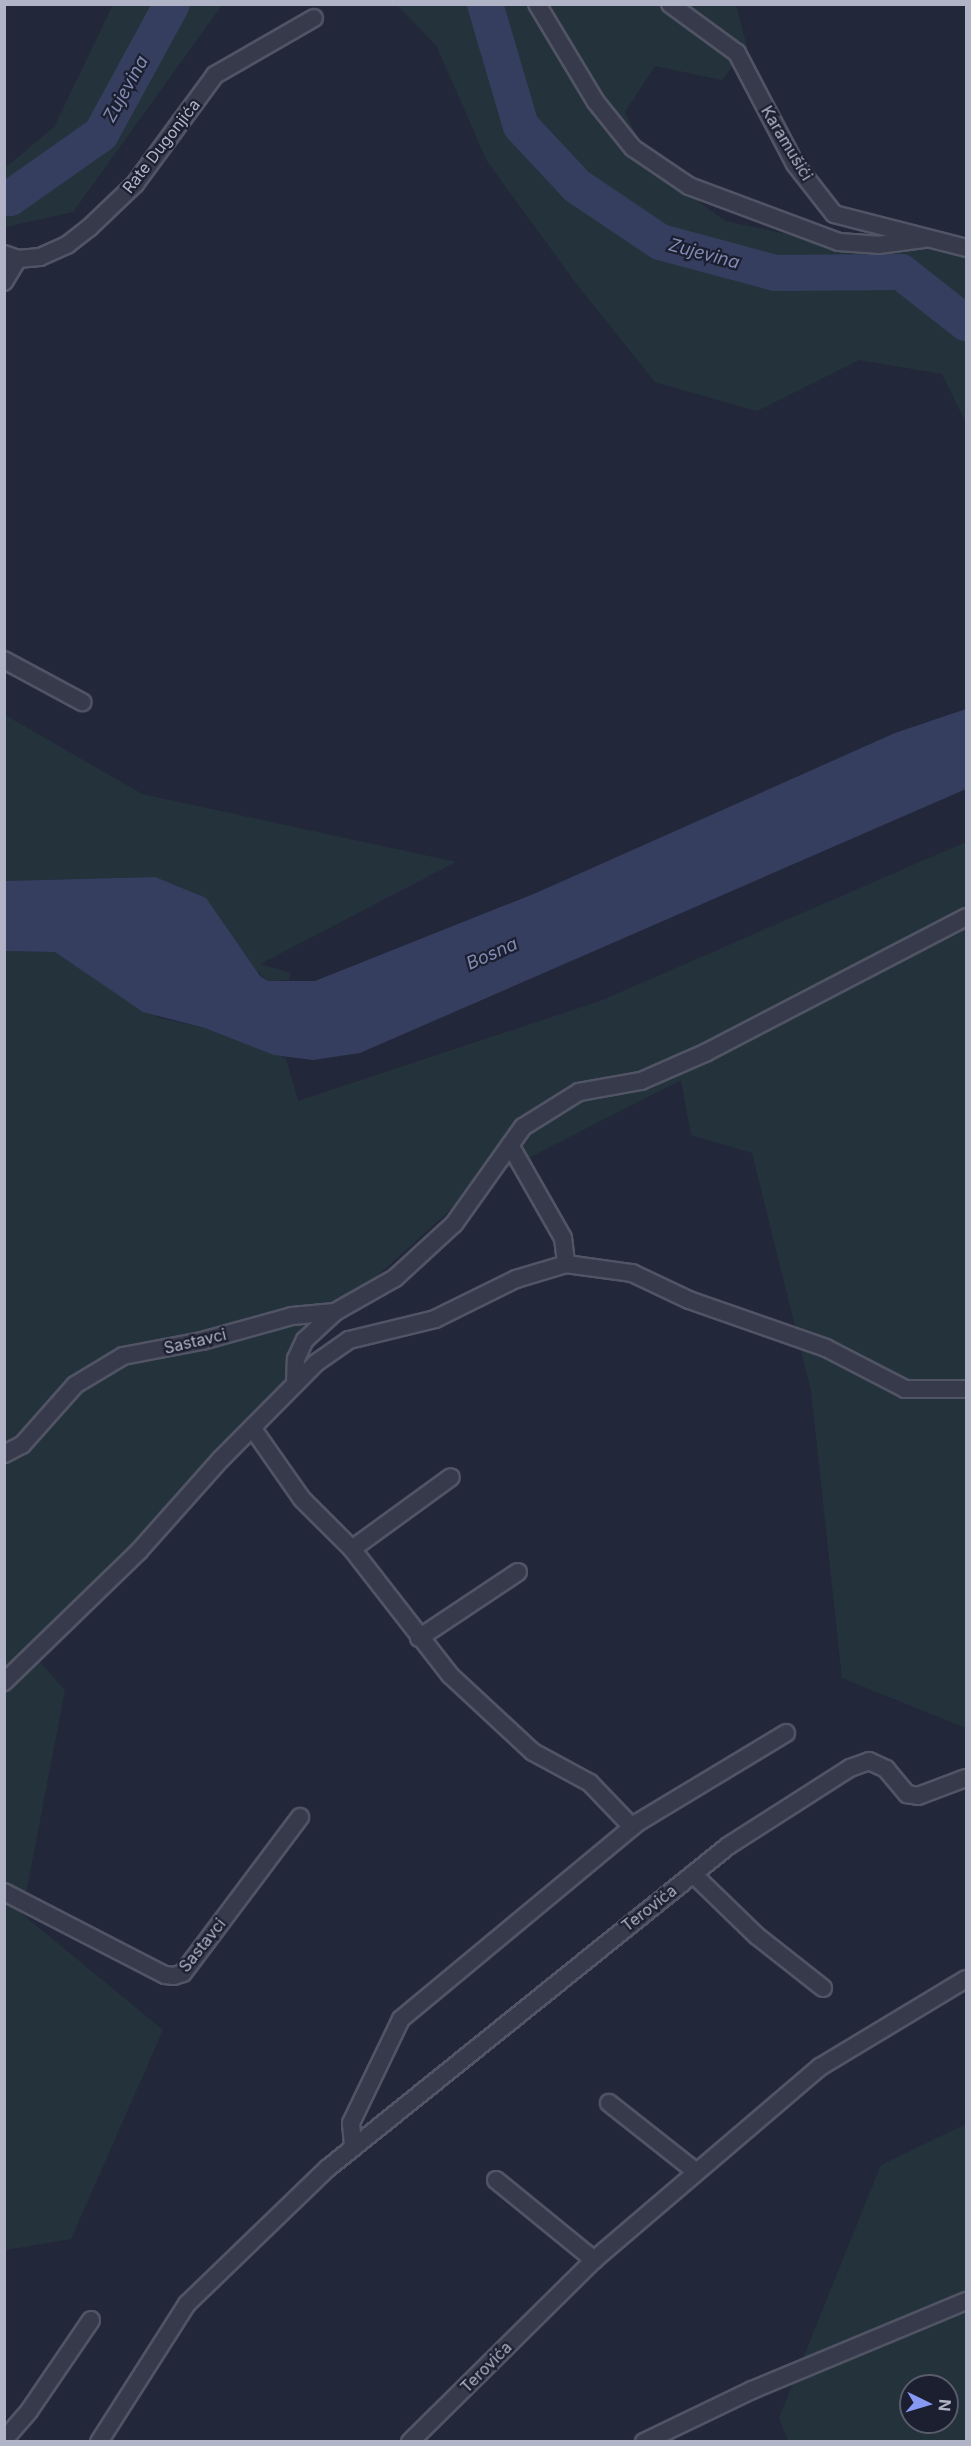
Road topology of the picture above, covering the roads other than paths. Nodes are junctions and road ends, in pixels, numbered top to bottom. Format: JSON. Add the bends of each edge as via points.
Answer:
{"nodes":[{"id":1,"x":537,"y":4,"type":"edge"},
{"id":2,"x":670,"y":4,"type":"edge"},
{"id":3,"x":314,"y":18,"type":"dead end"},
{"id":4,"x":924,"y":239,"type":"junction"},
{"id":5,"x":966,"y":248,"type":"edge"},
{"id":6,"x":11,"y":256,"type":"edge"},
{"id":7,"x":4,"y":282,"type":"edge"},
{"id":8,"x":4,"y":660,"type":"edge"},
{"id":9,"x":81,"y":702,"type":"dead end"},
{"id":10,"x":966,"y":917,"type":"edge"},
{"id":11,"x":510,"y":1145,"type":"junction"},
{"id":12,"x":566,"y":1264,"type":"junction"},
{"id":13,"x":335,"y":1312,"type":"junction"},
{"id":14,"x":295,"y":1384,"type":"junction"},
{"id":15,"x":966,"y":1389,"type":"edge"},
{"id":16,"x":253,"y":1429,"type":"junction"},
{"id":17,"x":4,"y":1454,"type":"edge"},
{"id":18,"x":452,"y":1478,"type":"dead end"},
{"id":19,"x":352,"y":1549,"type":"junction"},
{"id":20,"x":518,"y":1572,"type":"dead end"},
{"id":21,"x":419,"y":1638,"type":"junction"},
{"id":22,"x":4,"y":1682,"type":"edge"},
{"id":23,"x":786,"y":1733,"type":"dead end"},
{"id":24,"x":966,"y":1778,"type":"edge"},
{"id":25,"x":300,"y":1817,"type":"dead end"},
{"id":26,"x":632,"y":1827,"type":"junction"},
{"id":27,"x":693,"y":1874,"type":"junction"},
{"id":28,"x":4,"y":1892,"type":"edge"},
{"id":29,"x":966,"y":1979,"type":"edge"},
{"id":30,"x":823,"y":1988,"type":"dead end"},
{"id":31,"x":609,"y":2103,"type":"dead end"},
{"id":32,"x":353,"y":2146,"type":"junction"},
{"id":33,"x":695,"y":2171,"type":"junction"},
{"id":34,"x":496,"y":2180,"type":"dead end"},
{"id":35,"x":594,"y":2260,"type":"junction"},
{"id":36,"x":966,"y":2301,"type":"edge"},
{"id":37,"x":91,"y":2320,"type":"dead end"},
{"id":38,"x":4,"y":2440,"type":"edge"},
{"id":39,"x":99,"y":2442,"type":"edge"},
{"id":40,"x":410,"y":2442,"type":"edge"},
{"id":41,"x":644,"y":2442,"type":"edge"}],
"edges":[{"from":1,"to":4,"type":"street","via":[[596,102],[633,148],[689,186],[839,242],[878,245]]},
{"from":2,"to":4,"type":"street","name":"Karamušići","via":[[736,53],[795,164],[834,214]]},
{"from":3,"to":6,"type":"street","name":"Rate Dugonjića","via":[[215,75],[135,184],[89,228],[67,245],[40,257]]},
{"from":4,"to":5,"type":"street","name":"Karamušići"},
{"from":6,"to":7,"type":"street"},
{"from":8,"to":9,"type":"street"},
{"from":10,"to":11,"type":"street","via":[[819,996],[650,1077],[579,1092],[523,1127]]},
{"from":11,"to":12,"type":"street","via":[[563,1238]]},
{"from":11,"to":13,"type":"street","via":[[454,1224],[395,1278]]},
{"from":12,"to":14,"type":"street","via":[[516,1279],[435,1319],[349,1340],[316,1363]]},
{"from":12,"to":15,"type":"street","via":[[632,1273],[689,1300],[826,1348],[905,1389]]},
{"from":13,"to":14,"type":"street","via":[[305,1340],[296,1359]]},
{"from":13,"to":17,"type":"street","name":"Sastavci","via":[[292,1316],[202,1341],[123,1356],[75,1385],[22,1445]]},
{"from":14,"to":16,"type":"street"},
{"from":16,"to":19,"type":"street","via":[[302,1499]]},
{"from":16,"to":22,"type":"street","via":[[139,1551]]},
{"from":18,"to":19,"type":"street"},
{"from":19,"to":21,"type":"street"},
{"from":20,"to":21,"type":"street"},
{"from":21,"to":26,"type":"street","via":[[450,1675],[517,1739],[544,1758],[583,1776]]},
{"from":23,"to":26,"type":"street"},
{"from":24,"to":27,"type":"street","name":"Terovića","via":[[918,1796],[907,1794],[885,1769],[869,1761],[850,1768],[728,1846]]},
{"from":25,"to":28,"type":"street","name":"Sastavci","via":[[183,1973],[174,1976],[165,1976]]},
{"from":26,"to":32,"type":"street","via":[[401,2019],[351,2123]]},
{"from":27,"to":30,"type":"street","via":[[757,1936]]},
{"from":27,"to":32,"type":"street","name":"Terovića"},
{"from":29,"to":33,"type":"street","name":"Terovića","via":[[820,2067]]},
{"from":31,"to":33,"type":"street"},
{"from":32,"to":39,"type":"street","name":"Terovića","via":[[187,2304]]},
{"from":33,"to":35,"type":"street","name":"Terovića"},
{"from":34,"to":35,"type":"street"},
{"from":35,"to":40,"type":"street","name":"Terovića"},
{"from":36,"to":41,"type":"street","via":[[752,2390]]},
{"from":37,"to":38,"type":"street","via":[[29,2411]]}]}
